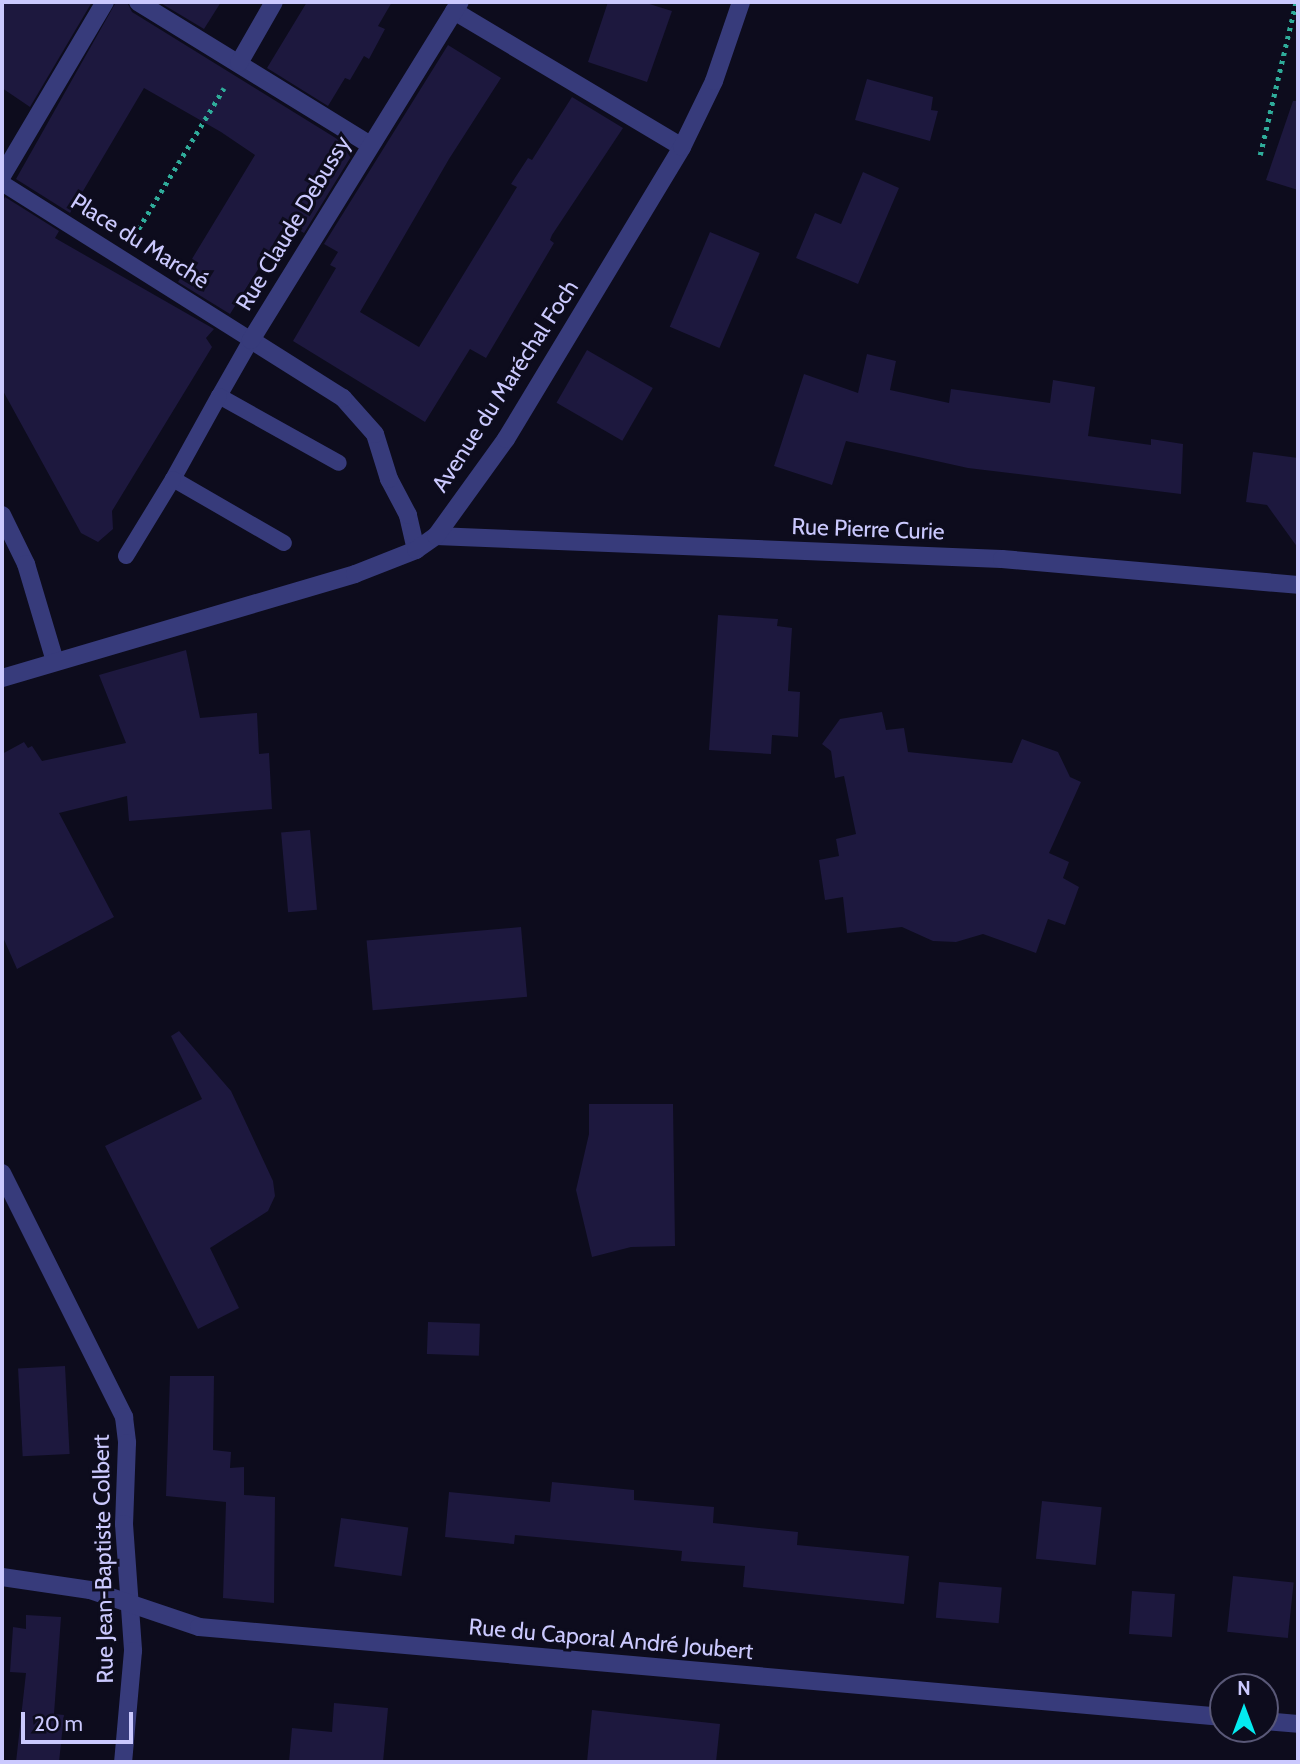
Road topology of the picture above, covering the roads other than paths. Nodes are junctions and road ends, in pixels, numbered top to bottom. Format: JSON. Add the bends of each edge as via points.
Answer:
{"nodes":[{"id":1,"x":105,"y":2,"type":"edge"},
{"id":2,"x":138,"y":2,"type":"edge"},
{"id":3,"x":274,"y":2,"type":"edge"},
{"id":4,"x":741,"y":2,"type":"edge"},
{"id":5,"x":457,"y":7,"type":"edge"},
{"id":6,"x":239,"y":63,"type":"junction"},
{"id":7,"x":370,"y":145,"type":"junction"},
{"id":8,"x":682,"y":147,"type":"junction"},
{"id":9,"x":2,"y":176,"type":"edge"},
{"id":10,"x":2,"y":183,"type":"edge"},
{"id":11,"x":251,"y":340,"type":"junction"},
{"id":12,"x":219,"y":396,"type":"junction"},
{"id":13,"x":340,"y":463,"type":"dead end"},
{"id":14,"x":173,"y":480,"type":"junction"},
{"id":15,"x":2,"y":516,"type":"edge"},
{"id":16,"x":436,"y":536,"type":"junction"},
{"id":17,"x":284,"y":543,"type":"dead end"},
{"id":18,"x":416,"y":550,"type":"junction"},
{"id":19,"x":126,"y":556,"type":"dead end"},
{"id":20,"x":1298,"y":585,"type":"edge"},
{"id":21,"x":55,"y":661,"type":"junction"},
{"id":22,"x":2,"y":678,"type":"edge"},
{"id":23,"x":2,"y":1173,"type":"edge"},
{"id":24,"x":2,"y":1577,"type":"edge"},
{"id":25,"x":127,"y":1601,"type":"junction"},
{"id":26,"x":1209,"y":1716,"type":"edge"},
{"id":27,"x":1279,"y":1722,"type":"edge"},
{"id":28,"x":1298,"y":1724,"type":"edge"},
{"id":29,"x":123,"y":1762,"type":"edge"}],
"edges":[{"from":1,"to":9,"type":"street"},
{"from":2,"to":6,"type":"street"},
{"from":3,"to":6,"type":"street"},
{"from":4,"to":8,"type":"street","name":"Avenue du Maréchal Foch","via":[[714,81]]},
{"from":5,"to":7,"type":"street","name":"Rue Claude Debussy"},
{"from":5,"to":8,"type":"street"},
{"from":6,"to":7,"type":"street"},
{"from":7,"to":11,"type":"street","name":"Rue Claude Debussy"},
{"from":8,"to":16,"type":"street","name":"Avenue du Maréchal Foch","via":[[506,439]]},
{"from":10,"to":11,"type":"lane","name":"Place du Marché"},
{"from":11,"to":12,"type":"lane"},
{"from":11,"to":18,"type":"street","name":"Rue Claude Debussy","via":[[343,398],[375,435],[389,479],[408,515]]},
{"from":12,"to":13,"type":"lane"},
{"from":12,"to":14,"type":"lane"},
{"from":14,"to":17,"type":"lane"},
{"from":14,"to":19,"type":"lane"},
{"from":15,"to":21,"type":"street","via":[[26,564]]},
{"from":16,"to":18,"type":"street","name":"Avenue du Maréchal Foch"},
{"from":16,"to":20,"type":"street","name":"Rue Pierre Curie","via":[[1002,559]]},
{"from":18,"to":21,"type":"street","name":"Avenue du Maréchal Foch","via":[[355,575]]},
{"from":21,"to":22,"type":"street","name":"Avenue du Maréchal Foch"},
{"from":23,"to":25,"type":"street","name":"Rue Jean-Baptiste Colbert","via":[[124,1418]]},
{"from":24,"to":25,"type":"street","name":"Rue du Caporal André Joubert","via":[[90,1590]]},
{"from":25,"to":26,"type":"street","name":"Rue du Caporal André Joubert","via":[[199,1627]]},
{"from":25,"to":29,"type":"street","name":"Rue Jean-Baptiste Colbert","via":[[133,1651]]},
{"from":27,"to":28,"type":"street"}]}
